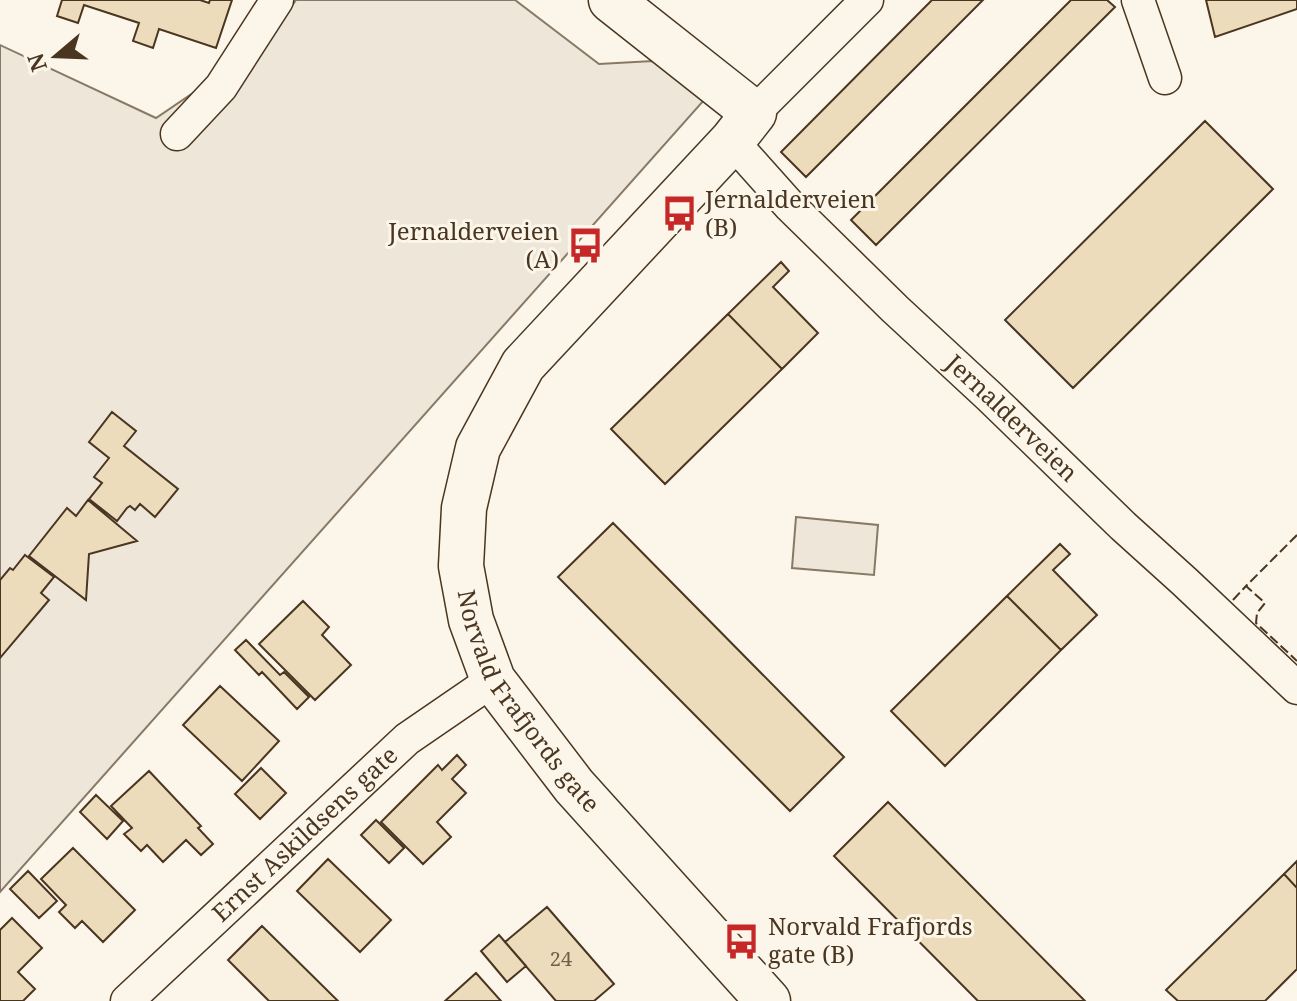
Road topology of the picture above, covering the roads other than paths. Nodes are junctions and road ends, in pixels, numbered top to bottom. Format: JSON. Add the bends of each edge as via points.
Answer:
{"nodes":[{"id":1,"x":277,"y":0,"type":"edge"},
{"id":2,"x":611,"y":0,"type":"edge"},
{"id":3,"x":867,"y":0,"type":"edge"},
{"id":4,"x":1138,"y":0,"type":"edge"},
{"id":5,"x":1165,"y":78,"type":"dead end"},
{"id":6,"x":743,"y":127,"type":"junction"},
{"id":7,"x":177,"y":134,"type":"dead end"},
{"id":8,"x":493,"y":680,"type":"junction"},
{"id":9,"x":1297,"y":688,"type":"edge"},
{"id":10,"x":752,"y":996,"type":"edge"},
{"id":11,"x":127,"y":1001,"type":"edge"}],
"edges":[{"from":1,"to":7,"type":"street","via":[[221,87]]},
{"from":2,"to":6,"type":"street"},
{"from":3,"to":6,"type":"street"},
{"from":4,"to":5,"type":"street"},
{"from":6,"to":8,"type":"street","name":"Norvald Frafjords gate","via":[[523,365],[478,448],[464,508],[461,566],[471,620]]},
{"from":6,"to":9,"type":"street","name":"Jernalderveien","via":[[790,206]]},
{"from":8,"to":10,"type":"street","name":"Norvald Frafjords gate","via":[[574,786]]},
{"from":8,"to":11,"type":"street","name":"Ernst Askildsens gate","via":[[407,739]]}]}
